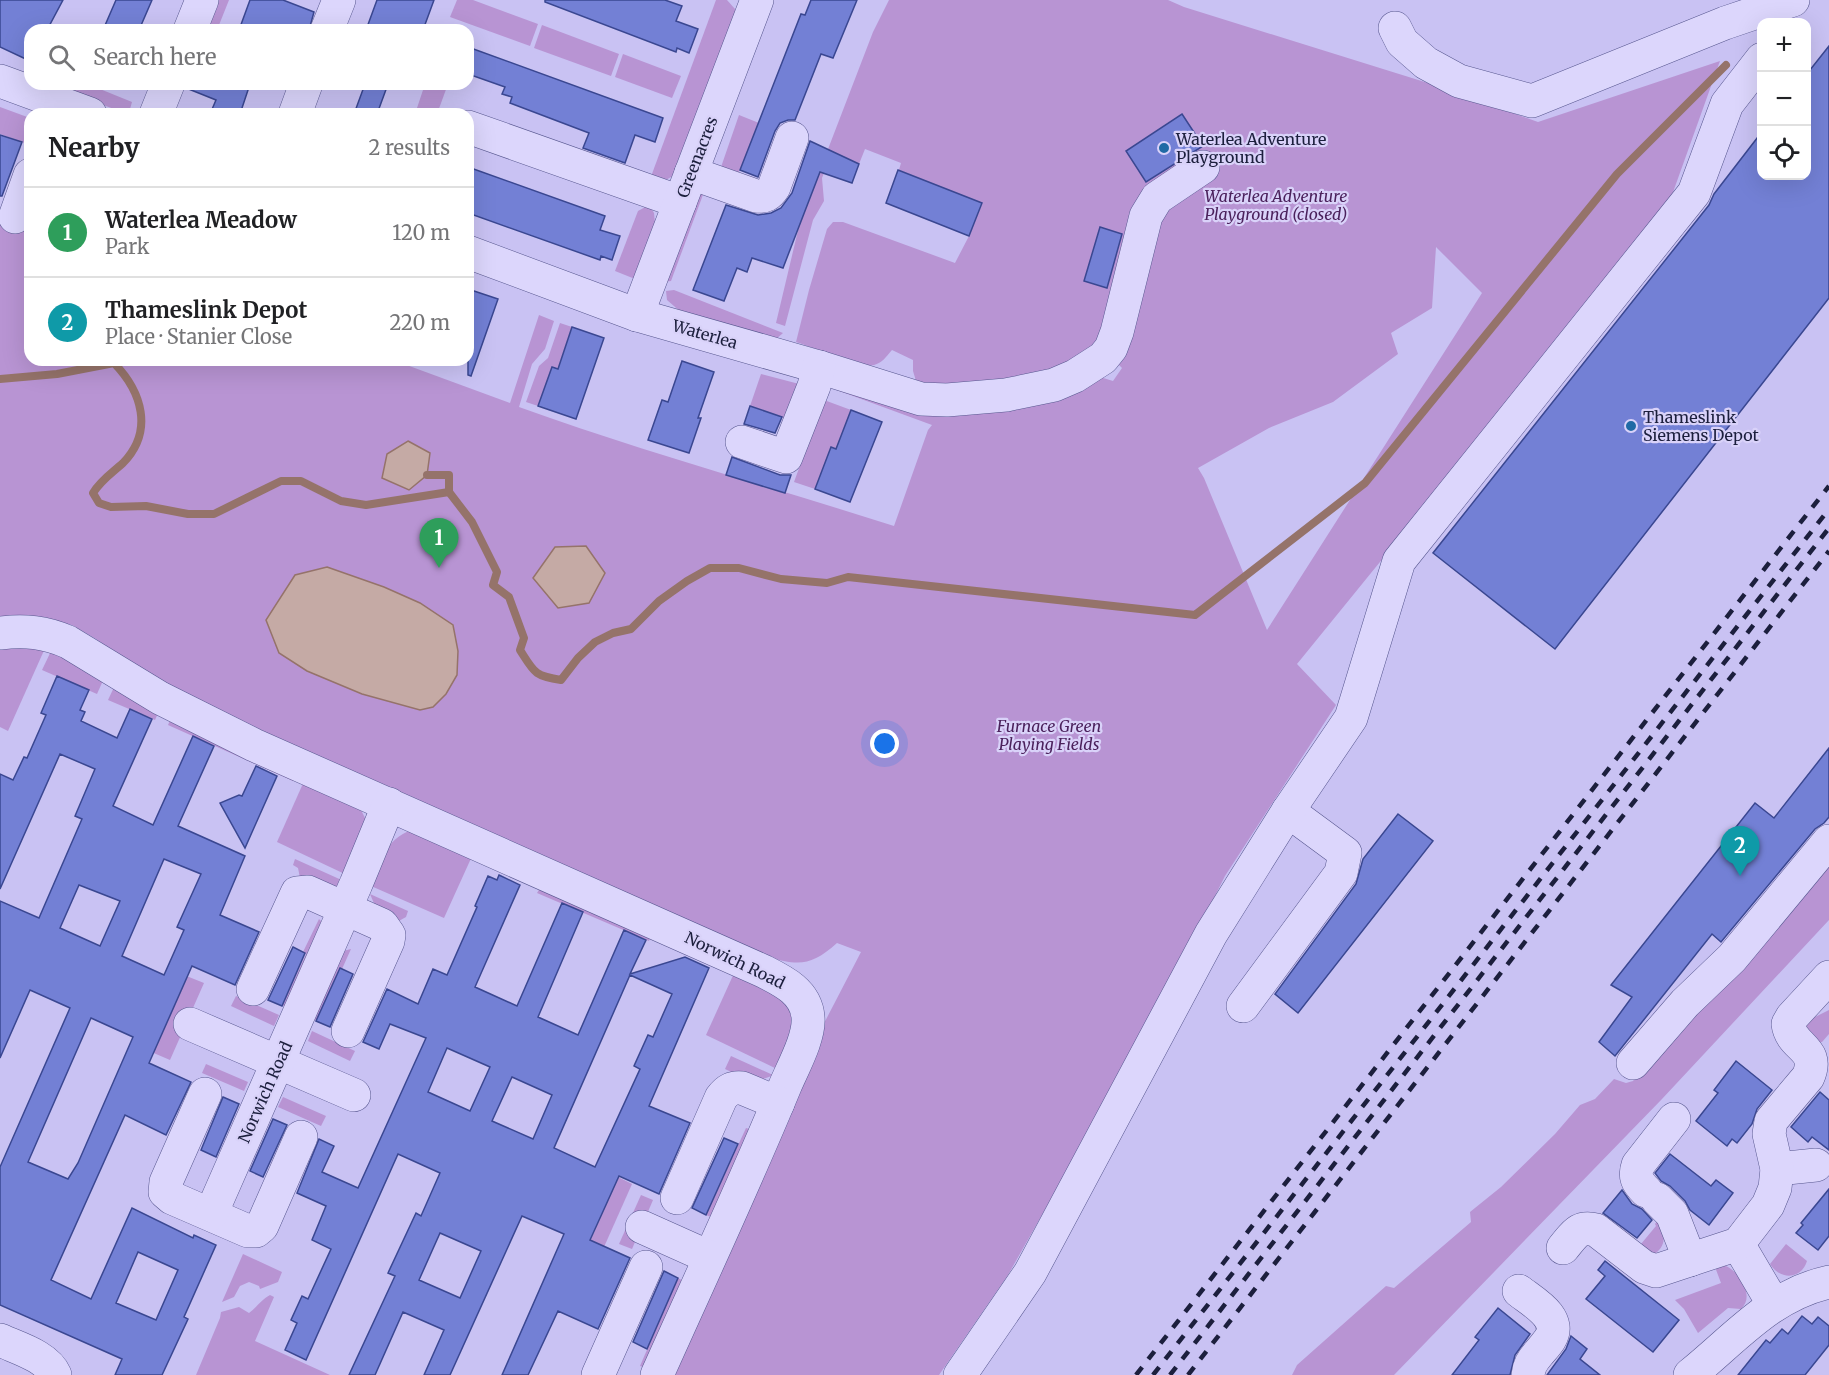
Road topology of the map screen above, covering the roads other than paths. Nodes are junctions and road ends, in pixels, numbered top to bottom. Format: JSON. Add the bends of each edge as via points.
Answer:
{"nodes":[{"id":1,"x":202,"y":0,"type":"edge"},
{"id":2,"x":339,"y":0,"type":"edge"},
{"id":3,"x":757,"y":0,"type":"edge"},
{"id":4,"x":1793,"y":0,"type":"edge"},
{"id":5,"x":1807,"y":0,"type":"edge"},
{"id":6,"x":1793,"y":18,"type":"edge"},
{"id":7,"x":192,"y":24,"type":"edge"},
{"id":8,"x":329,"y":24,"type":"edge"},
{"id":9,"x":1395,"y":28,"type":"dead end"},
{"id":10,"x":1757,"y":64,"type":"edge"},
{"id":11,"x":0,"y":81,"type":"edge"},
{"id":12,"x":166,"y":90,"type":"edge"},
{"id":13,"x":304,"y":90,"type":"edge"},
{"id":14,"x":55,"y":108,"type":"edge"},
{"id":15,"x":158,"y":108,"type":"edge"},
{"id":16,"x":297,"y":108,"type":"edge"},
{"id":17,"x":474,"y":129,"type":"edge"},
{"id":18,"x":792,"y":138,"type":"dead end"},
{"id":19,"x":1203,"y":167,"type":"dead end"},
{"id":20,"x":19,"y":177,"type":"edge"},
{"id":21,"x":686,"y":188,"type":"junction"},
{"id":22,"x":15,"y":217,"type":"dead end"},
{"id":23,"x":474,"y":254,"type":"edge"},
{"id":24,"x":638,"y":315,"type":"junction"},
{"id":25,"x":819,"y":366,"type":"junction"},
{"id":26,"x":742,"y":442,"type":"dead end"},
{"id":27,"x":0,"y":633,"type":"edge"},
{"id":28,"x":388,"y":804,"type":"junction"},
{"id":29,"x":1288,"y":811,"type":"junction"},
{"id":30,"x":1829,"y":841,"type":"edge"},
{"id":31,"x":345,"y":908,"type":"junction"},
{"id":32,"x":1829,"y":977,"type":"edge"},
{"id":33,"x":253,"y":989,"type":"dead end"},
{"id":34,"x":1243,"y":1006,"type":"dead end"},
{"id":35,"x":190,"y":1024,"type":"dead end"},
{"id":36,"x":348,"y":1031,"type":"dead end"},
{"id":37,"x":278,"y":1062,"type":"junction"},
{"id":38,"x":1634,"y":1063,"type":"dead end"},
{"id":39,"x":205,"y":1094,"type":"dead end"},
{"id":40,"x":354,"y":1095,"type":"dead end"},
{"id":41,"x":778,"y":1103,"type":"junction"},
{"id":42,"x":1674,"y":1119,"type":"dead end"},
{"id":43,"x":301,"y":1137,"type":"dead end"},
{"id":44,"x":1816,"y":1165,"type":"dead end"},
{"id":45,"x":1777,"y":1169,"type":"junction"},
{"id":46,"x":677,"y":1198,"type":"dead end"},
{"id":47,"x":211,"y":1215,"type":"junction"},
{"id":48,"x":642,"y":1227,"type":"dead end"},
{"id":49,"x":1738,"y":1244,"type":"junction"},
{"id":50,"x":1563,"y":1248,"type":"dead end"},
{"id":51,"x":709,"y":1257,"type":"junction"},
{"id":52,"x":1690,"y":1260,"type":"junction"},
{"id":53,"x":646,"y":1267,"type":"dead end"},
{"id":54,"x":1829,"y":1282,"type":"edge"},
{"id":55,"x":1519,"y":1291,"type":"dead end"},
{"id":56,"x":1774,"y":1305,"type":"junction"},
{"id":57,"x":0,"y":1340,"type":"edge"},
{"id":58,"x":1697,"y":1373,"type":"edge"},
{"id":59,"x":55,"y":1375,"type":"edge"},
{"id":60,"x":598,"y":1375,"type":"edge"},
{"id":61,"x":657,"y":1375,"type":"edge"},
{"id":62,"x":960,"y":1375,"type":"edge"},
{"id":63,"x":1528,"y":1375,"type":"edge"}],
"edges":[{"from":1,"to":7,"type":"street"},
{"from":2,"to":8,"type":"street"},
{"from":3,"to":21,"type":"street","name":"Greenacres"},
{"from":4,"to":9,"type":"street","via":[[1725,23],[1532,101],[1459,81],[1426,63],[1402,42]]},
{"from":5,"to":6,"type":"street"},
{"from":10,"to":29,"type":"street","via":[[1727,104],[1694,193],[1399,561],[1351,718]]},
{"from":11,"to":14,"type":"street"},
{"from":12,"to":15,"type":"street"},
{"from":13,"to":16,"type":"street"},
{"from":17,"to":21,"type":"street"},
{"from":18,"to":21,"type":"street","via":[[774,187],[764,197]]},
{"from":19,"to":25,"type":"street","name":"Waterlea","via":[[1157,198],[1146,216],[1111,348],[1075,376],[1054,385],[1006,395],[921,399],[894,375]]},
{"from":20,"to":22,"type":"street"},
{"from":21,"to":24,"type":"street","name":"Greenacres"},
{"from":23,"to":24,"type":"street","name":"Waterlea"},
{"from":24,"to":25,"type":"street","name":"Waterlea"},
{"from":25,"to":26,"type":"street","via":[[786,457]]},
{"from":27,"to":28,"type":"street","name":"Norwich Road","via":[[33,631],[68,642],[205,722]]},
{"from":28,"to":31,"type":"street","name":"Norwich Road"},
{"from":28,"to":41,"type":"street","name":"Norwich Road","via":[[763,971],[795,990],[806,1004],[809,1020]]},
{"from":29,"to":34,"type":"street","via":[[1345,853],[1341,873]]},
{"from":29,"to":62,"type":"street","via":[[1211,934],[1030,1273]]},
{"from":30,"to":38,"type":"street","via":[[1732,958],[1685,1003]]},
{"from":31,"to":33,"type":"street","via":[[308,892],[297,893]]},
{"from":31,"to":36,"type":"street","via":[[382,924],[389,935]]},
{"from":31,"to":37,"type":"street","name":"Norwich Road"},
{"from":32,"to":45,"type":"street","via":[[1788,1024],[1792,1038],[1806,1049],[1811,1069],[1771,1121],[1769,1134]]},
{"from":35,"to":37,"type":"street"},
{"from":37,"to":40,"type":"street"},
{"from":37,"to":47,"type":"street","name":"Norwich Road"},
{"from":39,"to":47,"type":"street","via":[[165,1192]]},
{"from":41,"to":46,"type":"street","via":[[742,1088],[725,1093]]},
{"from":41,"to":51,"type":"street","name":"Norwich Road"},
{"from":42,"to":52,"type":"street","via":[[1635,1173],[1637,1182],[1659,1204]]},
{"from":43,"to":47,"type":"street","via":[[260,1229],[252,1232]]},
{"from":44,"to":45,"type":"street"},
{"from":45,"to":49,"type":"street","via":[[1768,1204]]},
{"from":48,"to":51,"type":"street"},
{"from":49,"to":52,"type":"street"},
{"from":49,"to":56,"type":"street"},
{"from":50,"to":52,"type":"street","via":[[1587,1228],[1605,1235],[1644,1267],[1656,1271]]},
{"from":51,"to":61,"type":"street","name":"Norwich Road"},
{"from":53,"to":60,"type":"street"},
{"from":54,"to":56,"type":"street","via":[[1802,1290]]},
{"from":55,"to":63,"type":"street","via":[[1545,1311],[1554,1328],[1528,1368]]},
{"from":56,"to":58,"type":"street"},
{"from":57,"to":59,"type":"street","via":[[46,1363]]}]}
